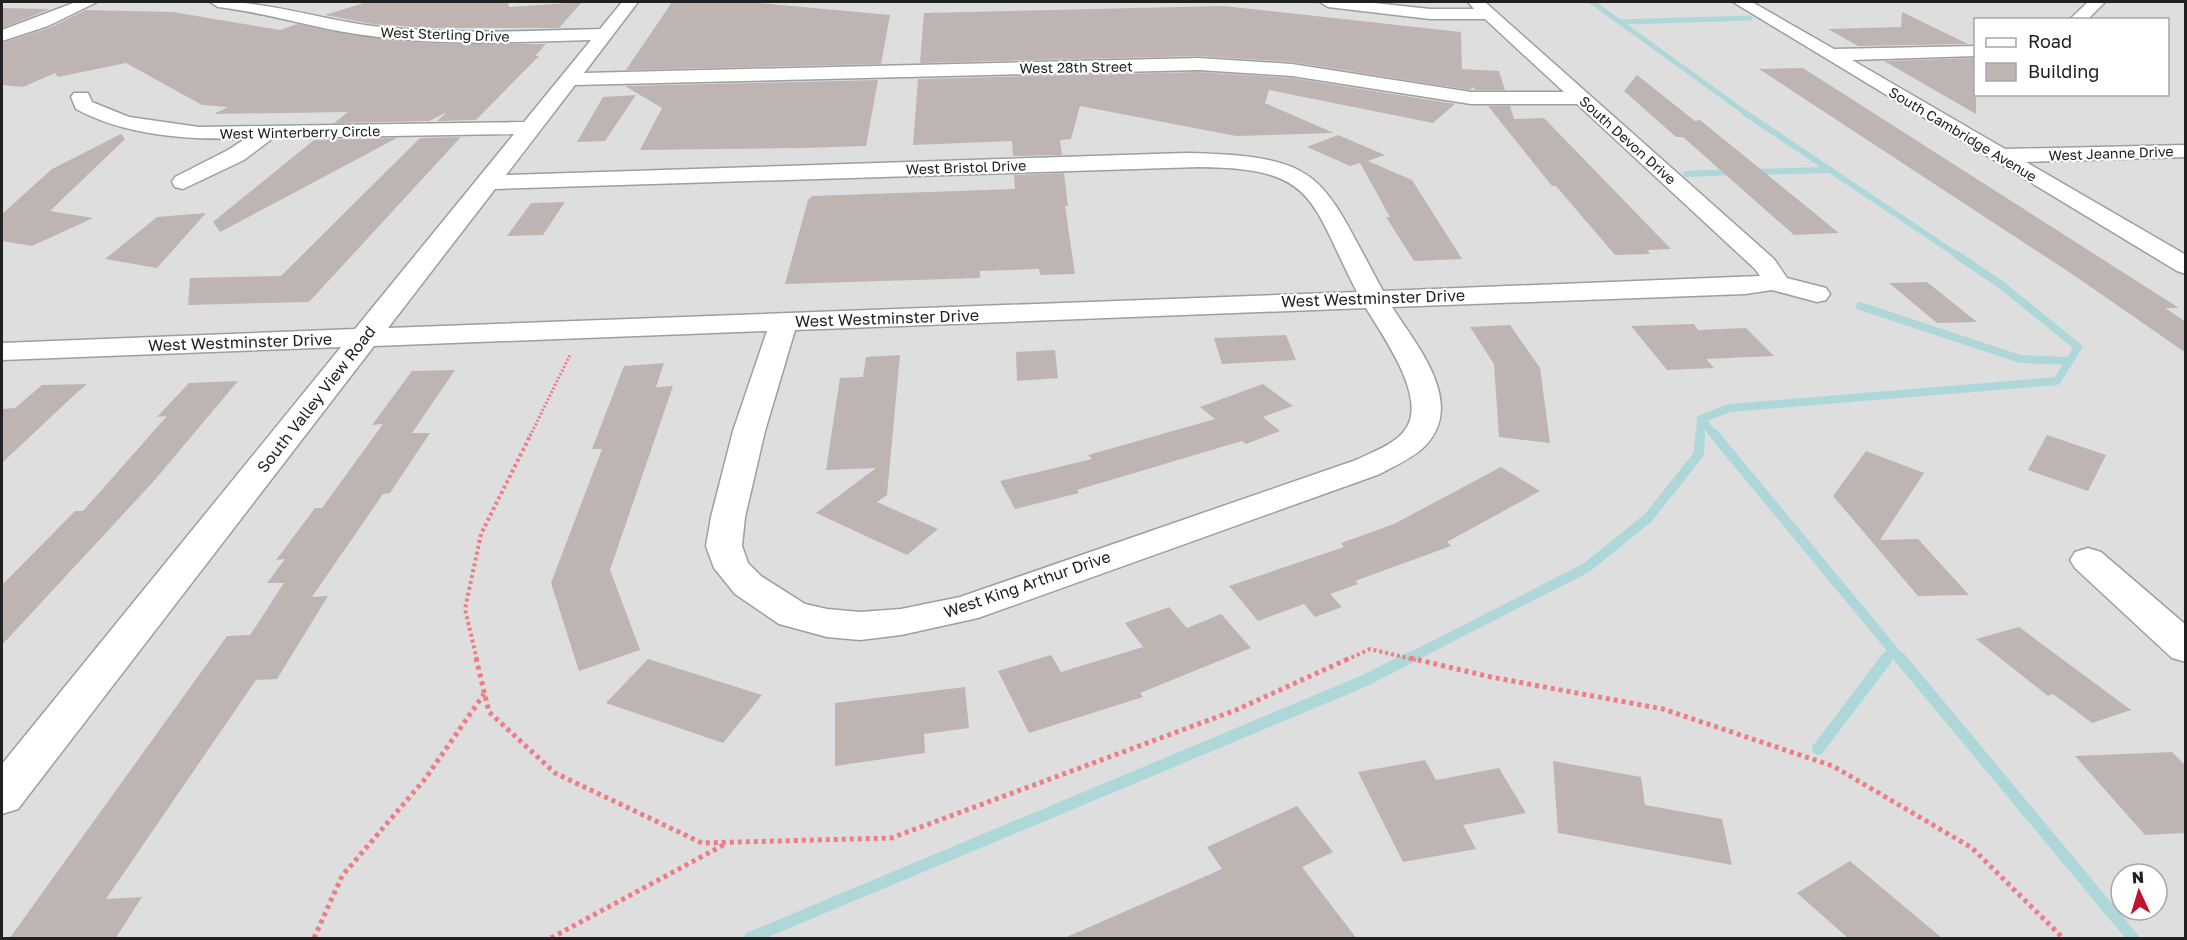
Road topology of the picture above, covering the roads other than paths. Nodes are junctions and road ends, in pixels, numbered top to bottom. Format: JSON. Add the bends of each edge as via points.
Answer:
{"nodes":[{"id":1,"x":88,"y":2,"type":"edge"},
{"id":2,"x":218,"y":2,"type":"edge"},
{"id":3,"x":630,"y":2,"type":"edge"},
{"id":4,"x":1328,"y":2,"type":"edge"},
{"id":5,"x":1741,"y":2,"type":"edge"},
{"id":6,"x":2097,"y":2,"type":"edge"},
{"id":7,"x":1482,"y":8,"type":"edge"},
{"id":8,"x":2079,"y":18,"type":"edge"},
{"id":9,"x":603,"y":34,"type":"junction"},
{"id":10,"x":2,"y":36,"type":"edge"},
{"id":11,"x":1974,"y":51,"type":"edge"},
{"id":12,"x":1830,"y":55,"type":"junction"},
{"id":13,"x":569,"y":80,"type":"junction"},
{"id":14,"x":81,"y":97,"type":"dead end"},
{"id":15,"x":1580,"y":98,"type":"junction"},
{"id":16,"x":529,"y":128,"type":"junction"},
{"id":17,"x":265,"y":134,"type":"junction"},
{"id":18,"x":2186,"y":151,"type":"edge"},
{"id":19,"x":2001,"y":156,"type":"junction"},
{"id":20,"x":183,"y":182,"type":"dead end"},
{"id":21,"x":487,"y":182,"type":"junction"},
{"id":22,"x":2186,"y":266,"type":"edge"},
{"id":23,"x":1772,"y":282,"type":"junction"},
{"id":24,"x":1817,"y":294,"type":"dead end"},
{"id":25,"x":1373,"y":298,"type":"junction"},
{"id":26,"x":783,"y":323,"type":"junction"},
{"id":27,"x":364,"y":338,"type":"junction"},
{"id":28,"x":2,"y":351,"type":"edge"},
{"id":29,"x":2088,"y":560,"type":"dead end"},
{"id":30,"x":2186,"y":648,"type":"edge"},
{"id":31,"x":2,"y":796,"type":"edge"}],
"edges":[{"from":1,"to":10,"type":"street"},
{"from":2,"to":9,"type":"street","name":"West Sterling Drive","via":[[401,34]]},
{"from":3,"to":9,"type":"street","name":"South Valley View Road"},
{"from":4,"to":7,"type":"street","via":[[1430,14]]},
{"from":5,"to":12,"type":"street","name":"South Cambridge Avenue"},
{"from":6,"to":8,"type":"street"},
{"from":7,"to":15,"type":"street","name":"South Devon Drive"},
{"from":9,"to":13,"type":"street","name":"South Valley View Road"},
{"from":11,"to":12,"type":"street"},
{"from":12,"to":19,"type":"street","name":"South Cambridge Avenue"},
{"from":13,"to":15,"type":"street","name":"West 28th Street","via":[[1209,64],[1337,75],[1471,98]]},
{"from":13,"to":16,"type":"street","name":"South Valley View Road"},
{"from":14,"to":17,"type":"street","name":"West Winterberry Circle","via":[[83,105],[91,110],[141,124],[199,133]]},
{"from":15,"to":23,"type":"street","name":"South Devon Drive","via":[[1765,264],[1774,278]]},
{"from":16,"to":17,"type":"street","name":"West Winterberry Circle"},
{"from":16,"to":21,"type":"street","name":"South Valley View Road"},
{"from":17,"to":20,"type":"street","via":[[227,161]]},
{"from":18,"to":19,"type":"street","name":"West Jeanne Drive"},
{"from":19,"to":22,"type":"street","name":"South Cambridge Avenue"},
{"from":21,"to":25,"type":"street","name":"West Bristol Drive","via":[[1185,160],[1250,164],[1286,172],[1312,188],[1323,201]]},
{"from":21,"to":27,"type":"street","name":"South Valley View Road"},
{"from":23,"to":24,"type":"street"},
{"from":23,"to":25,"type":"street","name":"West Westminster Drive"},
{"from":25,"to":26,"type":"street","name":"West Westminster Drive"},
{"from":25,"to":26,"type":"street","name":"West King Arthur Drive","via":[[1413,366],[1427,402],[1426,417],[1412,443],[1368,466],[965,609],[860,626],[826,623],[784,610],[748,585],[732,568],[724,546],[749,431]]},
{"from":26,"to":27,"type":"street","name":"West Westminster Drive"},
{"from":27,"to":28,"type":"street","name":"West Westminster Drive"},
{"from":27,"to":31,"type":"street","name":"South Valley View Road"},
{"from":29,"to":30,"type":"street"}]}
